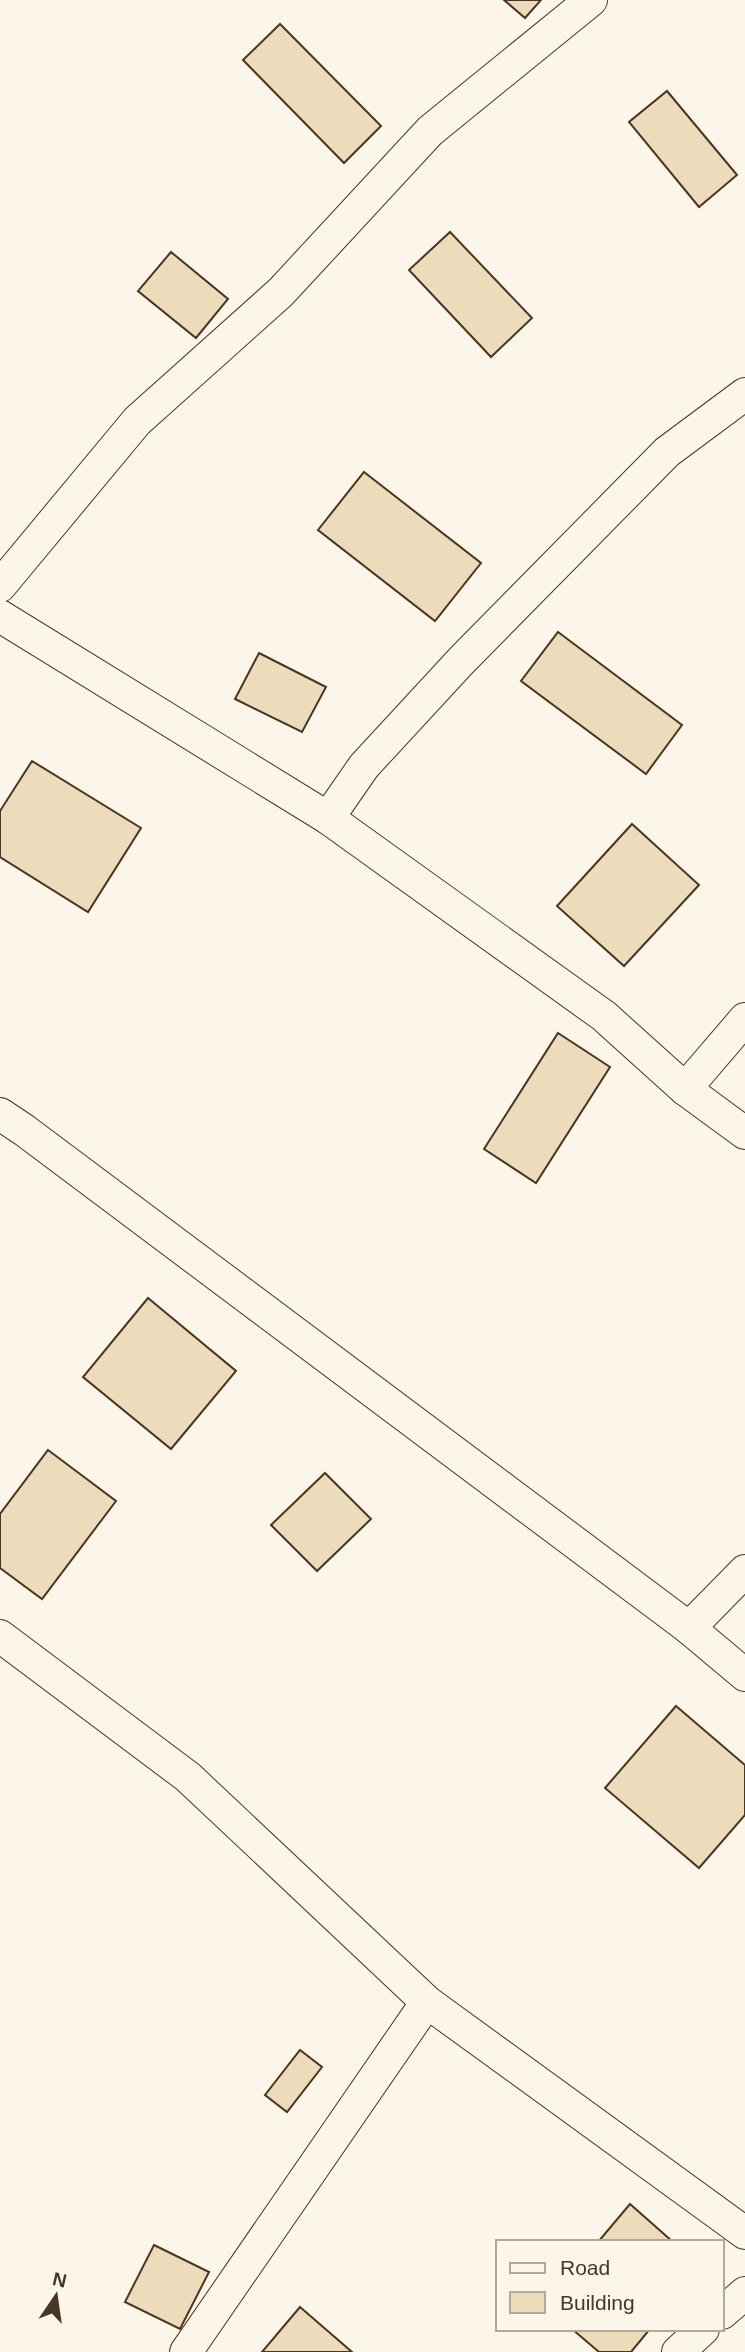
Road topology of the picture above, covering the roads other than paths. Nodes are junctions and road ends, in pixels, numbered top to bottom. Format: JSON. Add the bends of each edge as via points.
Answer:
{"nodes":[{"id":1,"x":591,"y":0,"type":"edge"},
{"id":2,"x":745,"y":394,"type":"edge"},
{"id":3,"x":0,"y":586,"type":"edge"},
{"id":4,"x":0,"y":615,"type":"edge"},
{"id":5,"x":328,"y":818,"type":"junction"},
{"id":6,"x":745,"y":1019,"type":"edge"},
{"id":7,"x":685,"y":1089,"type":"junction"},
{"id":8,"x":0,"y":1114,"type":"edge"},
{"id":9,"x":745,"y":1133,"type":"edge"},
{"id":10,"x":745,"y":1571,"type":"edge"},
{"id":11,"x":689,"y":1628,"type":"junction"},
{"id":12,"x":0,"y":1636,"type":"edge"},
{"id":13,"x":745,"y":1675,"type":"edge"},
{"id":14,"x":427,"y":2002,"type":"junction"},
{"id":15,"x":745,"y":2233,"type":"edge"},
{"id":16,"x":745,"y":2293,"type":"edge"},
{"id":17,"x":724,"y":2311,"type":"edge"},
{"id":18,"x":702,"y":2331,"type":"edge"},
{"id":19,"x":186,"y":2352,"type":"edge"},
{"id":20,"x":678,"y":2352,"type":"edge"}],
"edges":[{"from":1,"to":3,"type":"street","via":[[430,131],[281,292],[136,421]]},
{"from":2,"to":5,"type":"street","via":[[667,452],[461,661],[364,766]]},
{"from":4,"to":5,"type":"street"},
{"from":5,"to":7,"type":"street","via":[[604,1016]]},
{"from":6,"to":7,"type":"street"},
{"from":7,"to":9,"type":"street"},
{"from":8,"to":11,"type":"street"},
{"from":10,"to":11,"type":"street"},
{"from":11,"to":13,"type":"street"},
{"from":12,"to":14,"type":"street","via":[[188,1777]]},
{"from":14,"to":15,"type":"street"},
{"from":14,"to":19,"type":"street"},
{"from":16,"to":17,"type":"street"},
{"from":18,"to":20,"type":"street"}]}
